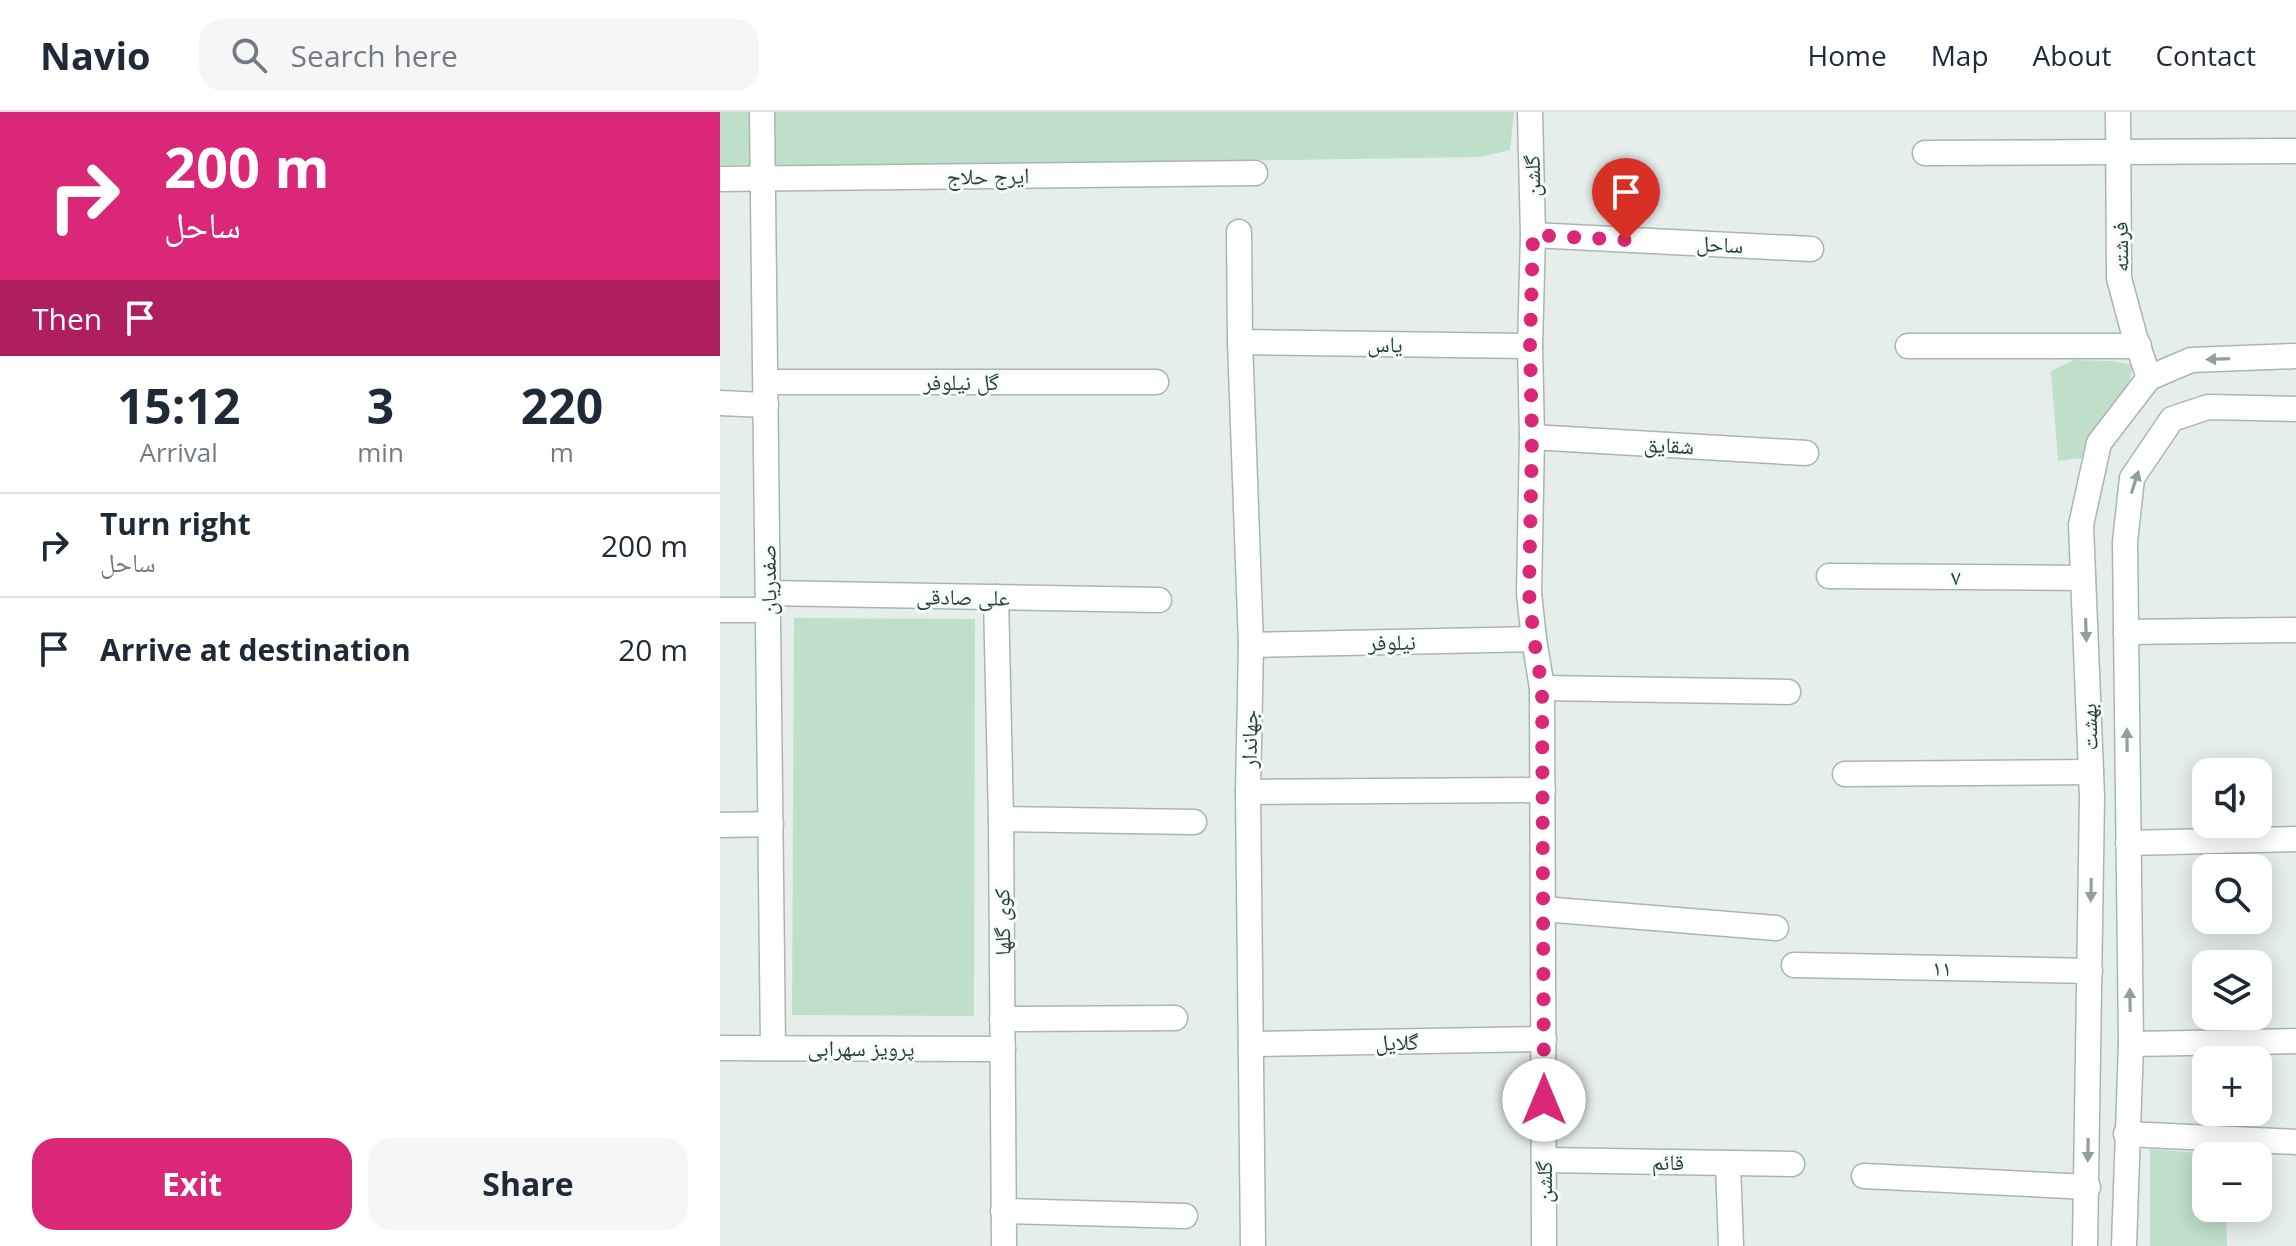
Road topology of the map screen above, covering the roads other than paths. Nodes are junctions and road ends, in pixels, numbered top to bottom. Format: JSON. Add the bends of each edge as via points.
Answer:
{"nodes":[{"id":1,"x":762,"y":112,"type":"edge"},
{"id":2,"x":1530,"y":112,"type":"edge"},
{"id":3,"x":2118,"y":112,"type":"edge"},
{"id":4,"x":2119,"y":151,"type":"junction"},
{"id":5,"x":2294,"y":151,"type":"dead end"},
{"id":6,"x":1925,"y":153,"type":"dead end"},
{"id":7,"x":1255,"y":173,"type":"dead end"},
{"id":8,"x":763,"y":178,"type":"junction"},
{"id":9,"x":720,"y":179,"type":"edge"},
{"id":10,"x":1239,"y":232,"type":"dead end"},
{"id":11,"x":1533,"y":235,"type":"junction"},
{"id":12,"x":1811,"y":249,"type":"dead end"},
{"id":13,"x":1240,"y":342,"type":"junction"},
{"id":14,"x":1530,"y":346,"type":"junction"},
{"id":15,"x":1908,"y":346,"type":"dead end"},
{"id":16,"x":2139,"y":346,"type":"junction"},
{"id":17,"x":2296,"y":356,"type":"edge"},
{"id":18,"x":2149,"y":378,"type":"junction"},
{"id":19,"x":1156,"y":382,"type":"dead end"},
{"id":20,"x":766,"y":393,"type":"junction"},
{"id":21,"x":720,"y":403,"type":"edge"},
{"id":22,"x":2296,"y":409,"type":"edge"},
{"id":23,"x":1532,"y":437,"type":"junction"},
{"id":24,"x":1806,"y":453,"type":"dead end"},
{"id":25,"x":1829,"y":576,"type":"dead end"},
{"id":26,"x":2083,"y":578,"type":"junction"},
{"id":27,"x":996,"y":597,"type":"junction"},
{"id":28,"x":1159,"y":600,"type":"dead end"},
{"id":29,"x":768,"y":602,"type":"junction"},
{"id":30,"x":720,"y":610,"type":"edge"},
{"id":31,"x":2296,"y":630,"type":"edge"},
{"id":32,"x":2126,"y":632,"type":"junction"},
{"id":33,"x":1534,"y":639,"type":"junction"},
{"id":34,"x":1251,"y":645,"type":"junction"},
{"id":35,"x":1542,"y":688,"type":"junction"},
{"id":36,"x":1788,"y":692,"type":"dead end"},
{"id":37,"x":2091,"y":772,"type":"junction"},
{"id":38,"x":1845,"y":774,"type":"dead end"},
{"id":39,"x":1543,"y":790,"type":"junction"},
{"id":40,"x":1248,"y":792,"type":"junction"},
{"id":41,"x":1001,"y":819,"type":"junction"},
{"id":42,"x":1194,"y":822,"type":"dead end"},
{"id":43,"x":771,"y":824,"type":"junction"},
{"id":44,"x":720,"y":825,"type":"edge"},
{"id":45,"x":2296,"y":839,"type":"edge"},
{"id":46,"x":2128,"y":843,"type":"junction"},
{"id":47,"x":1543,"y":909,"type":"junction"},
{"id":48,"x":1776,"y":928,"type":"dead end"},
{"id":49,"x":1794,"y":965,"type":"dead end"},
{"id":50,"x":2090,"y":971,"type":"junction"},
{"id":51,"x":1175,"y":1018,"type":"dead end"},
{"id":52,"x":1002,"y":1019,"type":"junction"},
{"id":53,"x":1544,"y":1039,"type":"junction"},
{"id":54,"x":2296,"y":1041,"type":"edge"},
{"id":55,"x":1251,"y":1044,"type":"junction"},
{"id":56,"x":2131,"y":1044,"type":"junction"},
{"id":57,"x":773,"y":1047,"type":"junction"},
{"id":58,"x":720,"y":1048,"type":"edge"},
{"id":59,"x":1003,"y":1049,"type":"junction"},
{"id":60,"x":2126,"y":1134,"type":"junction"},
{"id":61,"x":2296,"y":1142,"type":"edge"},
{"id":62,"x":1544,"y":1160,"type":"junction"},
{"id":63,"x":1728,"y":1163,"type":"junction"},
{"id":64,"x":1792,"y":1164,"type":"dead end"},
{"id":65,"x":1864,"y":1176,"type":"dead end"},
{"id":66,"x":2088,"y":1187,"type":"junction"},
{"id":67,"x":1003,"y":1211,"type":"junction"},
{"id":68,"x":1185,"y":1216,"type":"dead end"},
{"id":69,"x":1004,"y":1246,"type":"edge"},
{"id":70,"x":1253,"y":1246,"type":"edge"},
{"id":71,"x":1544,"y":1246,"type":"edge"},
{"id":72,"x":1731,"y":1246,"type":"edge"},
{"id":73,"x":2085,"y":1246,"type":"edge"},
{"id":74,"x":2124,"y":1246,"type":"edge"}],
"edges":[{"from":1,"to":8,"type":"street","name":"صفدریان"},
{"from":2,"to":11,"type":"street","name":"گلشن"},
{"from":3,"to":4,"type":"street","name":"فرشته"},
{"from":4,"to":5,"type":"street"},
{"from":4,"to":6,"type":"street"},
{"from":4,"to":16,"type":"street","name":"فرشته","via":[[2119,278]]},
{"from":7,"to":8,"type":"street","name":"ایرج حلاج"},
{"from":8,"to":9,"type":"street","name":"ایرج حلاج"},
{"from":8,"to":20,"type":"street","name":"صفدریان"},
{"from":10,"to":13,"type":"street","name":"جهاندار"},
{"from":11,"to":12,"type":"street","name":"ساحل"},
{"from":11,"to":14,"type":"street","name":"گلشن"},
{"from":13,"to":14,"type":"street","name":"یاس"},
{"from":13,"to":34,"type":"street","name":"جهاندار"},
{"from":14,"to":23,"type":"street","name":"گلشن"},
{"from":15,"to":16,"type":"street"},
{"from":16,"to":18,"type":"street","name":"فرشته"},
{"from":17,"to":18,"type":"street","name":"بهشت","one_way":true,"via":[[2191,360]]},
{"from":18,"to":26,"type":"street","name":"بهشت","via":[[2099,443],[2081,525]]},
{"from":19,"to":20,"type":"street","name":"گل نیلوفر"},
{"from":20,"to":21,"type":"street","name":"گل نیلوفر"},
{"from":20,"to":29,"type":"street","name":"صفدریان"},
{"from":32,"to":22,"type":"street","name":"بهشت","one_way":true,"via":[[2125,542],[2132,478],[2172,419],[2208,407]]},
{"from":23,"to":24,"type":"street","name":"شقایق"},
{"from":23,"to":33,"type":"street","name":"گلشن","via":[[1529,593]]},
{"from":25,"to":26,"type":"street","name":"۷"},
{"from":26,"to":37,"type":"street","name":"بهشت","one_way":true},
{"from":27,"to":28,"type":"street","name":"علی صادقی"},
{"from":27,"to":29,"type":"street","name":"علی صادقی"},
{"from":27,"to":41,"type":"street","name":"کوی گلها"},
{"from":29,"to":30,"type":"street","name":"علی صادقی"},
{"from":29,"to":43,"type":"street","name":"صفدریان"},
{"from":31,"to":32,"type":"street"},
{"from":46,"to":32,"type":"street","name":"بهشت","one_way":true},
{"from":33,"to":34,"type":"street","name":"نیلوفر"},
{"from":33,"to":35,"type":"street","name":"گلشن"},
{"from":34,"to":40,"type":"street","name":"جهاندار"},
{"from":35,"to":36,"type":"street"},
{"from":35,"to":39,"type":"street","name":"گلشن"},
{"from":37,"to":38,"type":"street"},
{"from":37,"to":50,"type":"street","name":"بهشت","one_way":true},
{"from":39,"to":40,"type":"street"},
{"from":39,"to":47,"type":"street","name":"گلشن"},
{"from":40,"to":55,"type":"street","name":"جهاندار"},
{"from":41,"to":42,"type":"street"},
{"from":41,"to":52,"type":"street","name":"کوی گلها"},
{"from":43,"to":44,"type":"street"},
{"from":43,"to":57,"type":"street","name":"صفدریان"},
{"from":45,"to":46,"type":"street"},
{"from":56,"to":46,"type":"street","name":"بهشت","one_way":true},
{"from":47,"to":48,"type":"street"},
{"from":47,"to":53,"type":"street","name":"گلشن"},
{"from":49,"to":50,"type":"street","name":"۱۱"},
{"from":50,"to":66,"type":"street","name":"بهشت","one_way":true},
{"from":51,"to":52,"type":"street"},
{"from":52,"to":59,"type":"street","name":"کوی گلها"},
{"from":53,"to":55,"type":"street","name":"گلایل"},
{"from":53,"to":62,"type":"street","name":"گلشن"},
{"from":54,"to":56,"type":"street"},
{"from":55,"to":70,"type":"street","name":"جهاندار"},
{"from":56,"to":60,"type":"street","name":"بهشت"},
{"from":57,"to":58,"type":"street","name":"پرویز سهرابی"},
{"from":57,"to":59,"type":"street","name":"پرویز سهرابی"},
{"from":59,"to":67,"type":"street","name":"کوی گلها"},
{"from":60,"to":61,"type":"street"},
{"from":60,"to":74,"type":"street","name":"بهشت"},
{"from":62,"to":63,"type":"street","name":"قائم"},
{"from":62,"to":71,"type":"street","name":"گلشن"},
{"from":63,"to":64,"type":"street","name":"قائم"},
{"from":63,"to":72,"type":"street"},
{"from":65,"to":66,"type":"street"},
{"from":66,"to":73,"type":"street","name":"بهشت"},
{"from":67,"to":68,"type":"street"},
{"from":67,"to":69,"type":"street","name":"کوی گلها"}]}
